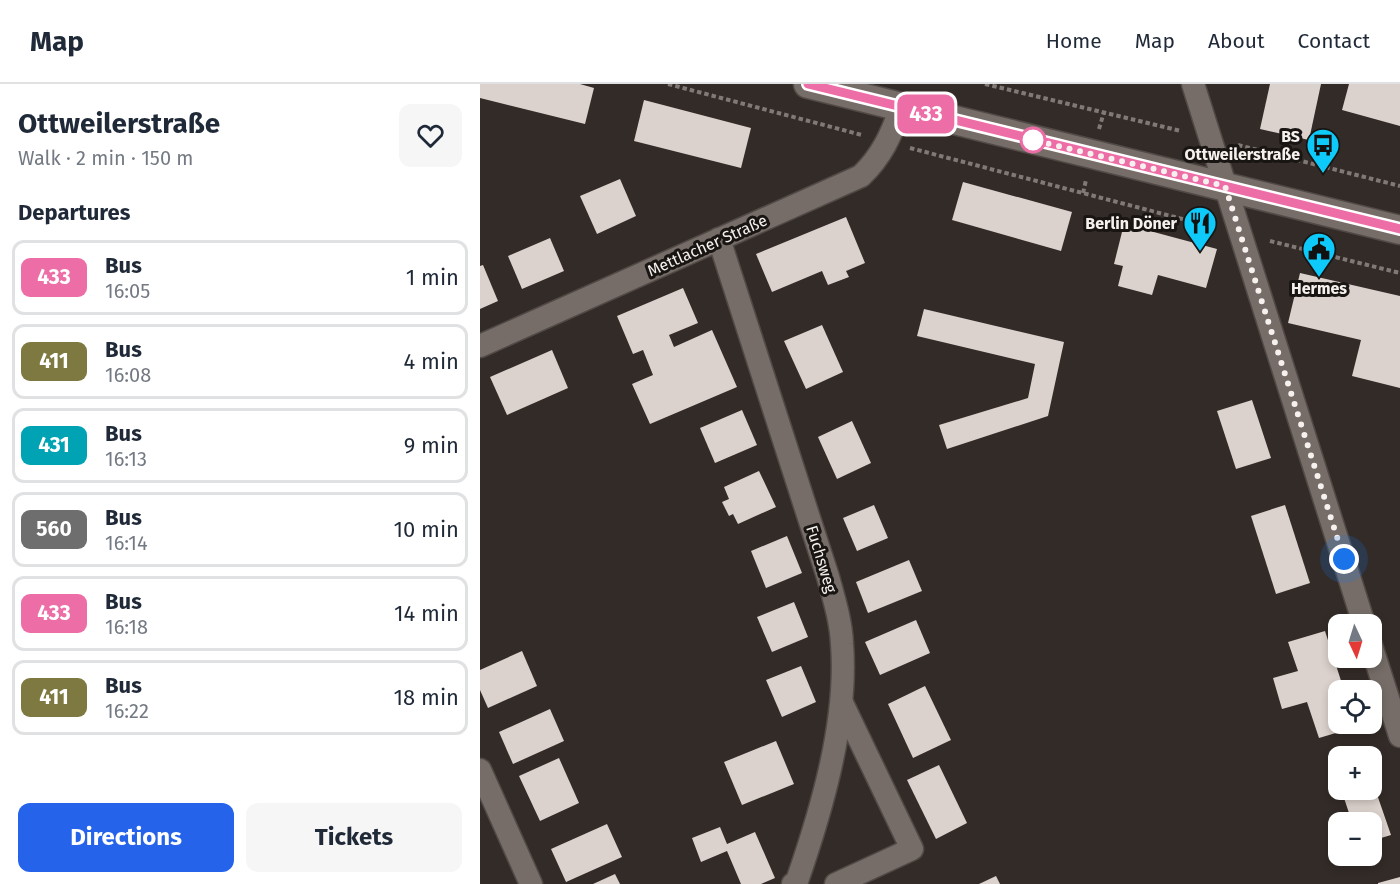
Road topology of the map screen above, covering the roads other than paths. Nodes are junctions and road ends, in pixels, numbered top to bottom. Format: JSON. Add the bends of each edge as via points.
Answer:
{"nodes":[{"id":1,"x":808,"y":84,"type":"edge"},
{"id":2,"x":1193,"y":84,"type":"edge"},
{"id":3,"x":901,"y":108,"type":"junction"},
{"id":4,"x":1225,"y":186,"type":"junction"},
{"id":5,"x":1400,"y":230,"type":"edge"},
{"id":6,"x":719,"y":239,"type":"junction"},
{"id":7,"x":480,"y":346,"type":"edge"},
{"id":8,"x":1361,"y":614,"type":"edge"},
{"id":9,"x":1382,"y":668,"type":"edge"},
{"id":10,"x":1394,"y":695,"type":"edge"},
{"id":11,"x":842,"y":703,"type":"junction"},
{"id":12,"x":1400,"y":736,"type":"edge"},
{"id":13,"x":480,"y":770,"type":"edge"},
{"id":14,"x":531,"y":884,"type":"edge"},
{"id":15,"x":793,"y":884,"type":"edge"},
{"id":16,"x":836,"y":884,"type":"edge"}],
"edges":[{"from":1,"to":3,"type":"street"},
{"from":2,"to":4,"type":"street"},
{"from":3,"to":4,"type":"street"},
{"from":3,"to":6,"type":"street","name":"Mettlacher Straße","via":[[888,142],[861,176]]},
{"from":4,"to":5,"type":"street"},
{"from":4,"to":8,"type":"street"},
{"from":6,"to":7,"type":"street","name":"Mettlacher Straße"},
{"from":6,"to":11,"type":"street","name":"Fuchsweg","via":[[839,616],[843,644]]},
{"from":9,"to":10,"type":"street"},
{"from":10,"to":12,"type":"street"},
{"from":11,"to":15,"type":"street","name":"Fuchsweg","via":[[813,833]]},
{"from":11,"to":16,"type":"street","via":[[912,849]]},
{"from":13,"to":14,"type":"street"}]}
